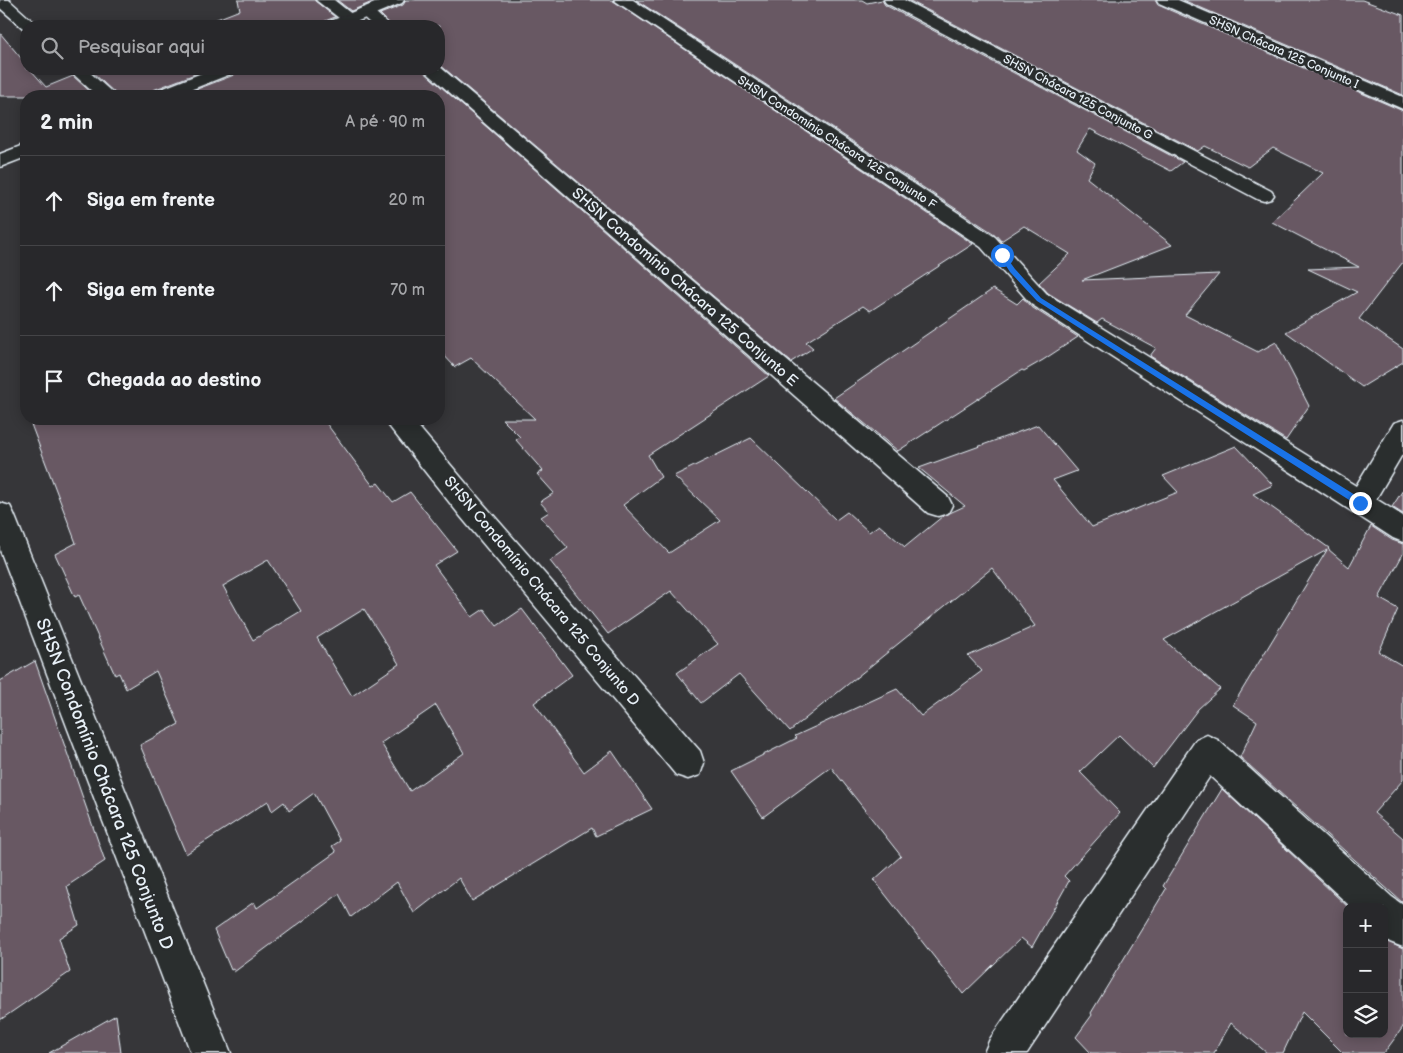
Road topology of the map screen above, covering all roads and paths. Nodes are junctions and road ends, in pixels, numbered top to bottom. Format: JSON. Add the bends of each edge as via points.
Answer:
{"nodes":[{"id":1,"x":324,"y":0,"type":"edge"},
{"id":2,"x":396,"y":0,"type":"edge"},
{"id":3,"x":622,"y":0,"type":"edge"},
{"id":4,"x":892,"y":0,"type":"edge"},
{"id":5,"x":1165,"y":0,"type":"edge"},
{"id":6,"x":2,"y":1,"type":"edge"},
{"id":7,"x":366,"y":12,"type":"junction"},
{"id":8,"x":350,"y":19,"type":"joint"},
{"id":9,"x":23,"y":20,"type":"edge"},
{"id":10,"x":375,"y":20,"type":"edge"},
{"id":11,"x":83,"y":75,"type":"edge"},
{"id":12,"x":212,"y":75,"type":"edge"},
{"id":13,"x":439,"y":75,"type":"edge"},
{"id":14,"x":100,"y":90,"type":"edge"},
{"id":15,"x":175,"y":90,"type":"edge"},
{"id":16,"x":1403,"y":104,"type":"edge"},
{"id":17,"x":20,"y":153,"type":"edge"},
{"id":18,"x":0,"y":161,"type":"edge"},
{"id":19,"x":1264,"y":195,"type":"dead end"},
{"id":20,"x":403,"y":425,"type":"edge"},
{"id":21,"x":1403,"y":430,"type":"edge"},
{"id":22,"x":1360,"y":503,"type":"junction"},
{"id":23,"x":938,"y":505,"type":"dead end"},
{"id":24,"x":0,"y":514,"type":"edge"},
{"id":25,"x":1403,"y":530,"type":"edge"},
{"id":26,"x":688,"y":763,"type":"dead end"},
{"id":27,"x":1374,"y":903,"type":"edge"},
{"id":28,"x":1388,"y":916,"type":"edge"},
{"id":29,"x":1403,"y":930,"type":"edge"},
{"id":30,"x":211,"y":1053,"type":"edge"},
{"id":31,"x":1004,"y":1053,"type":"edge"}],
"edges":[{"from":1,"to":8,"type":"street"},
{"from":2,"to":7,"type":"street"},
{"from":3,"to":22,"type":"street","name":"SHSN Condomínio Chácara 125 Conjunto F","via":[[988,242],[1039,299]]},
{"from":4,"to":19,"type":"street","name":"SHSN Chácara 125 Conjunto G"},
{"from":5,"to":16,"type":"street","name":"SHSN Chácara 125 Conjunto I"},
{"from":6,"to":9,"type":"street"},
{"from":7,"to":8,"type":"street"},
{"from":7,"to":10,"type":"street"},
{"from":11,"to":14,"type":"street"},
{"from":12,"to":15,"type":"street"},
{"from":13,"to":23,"type":"street","name":"SHSN Condomínio Chácara 125 Conjunto E"},
{"from":17,"to":18,"type":"street"},
{"from":20,"to":26,"type":"street","name":"SHSN Condomínio Chácara 125 Conjunto D"},
{"from":21,"to":22,"type":"street"},
{"from":22,"to":25,"type":"street","name":"SHSN Condomínio Chácara 125 Conjunto F"},
{"from":24,"to":30,"type":"street","name":"SHSN Condomínio Chácara 125 Conjunto D"},
{"from":27,"to":31,"type":"street","via":[[1207,751]]},
{"from":28,"to":29,"type":"street"}]}
